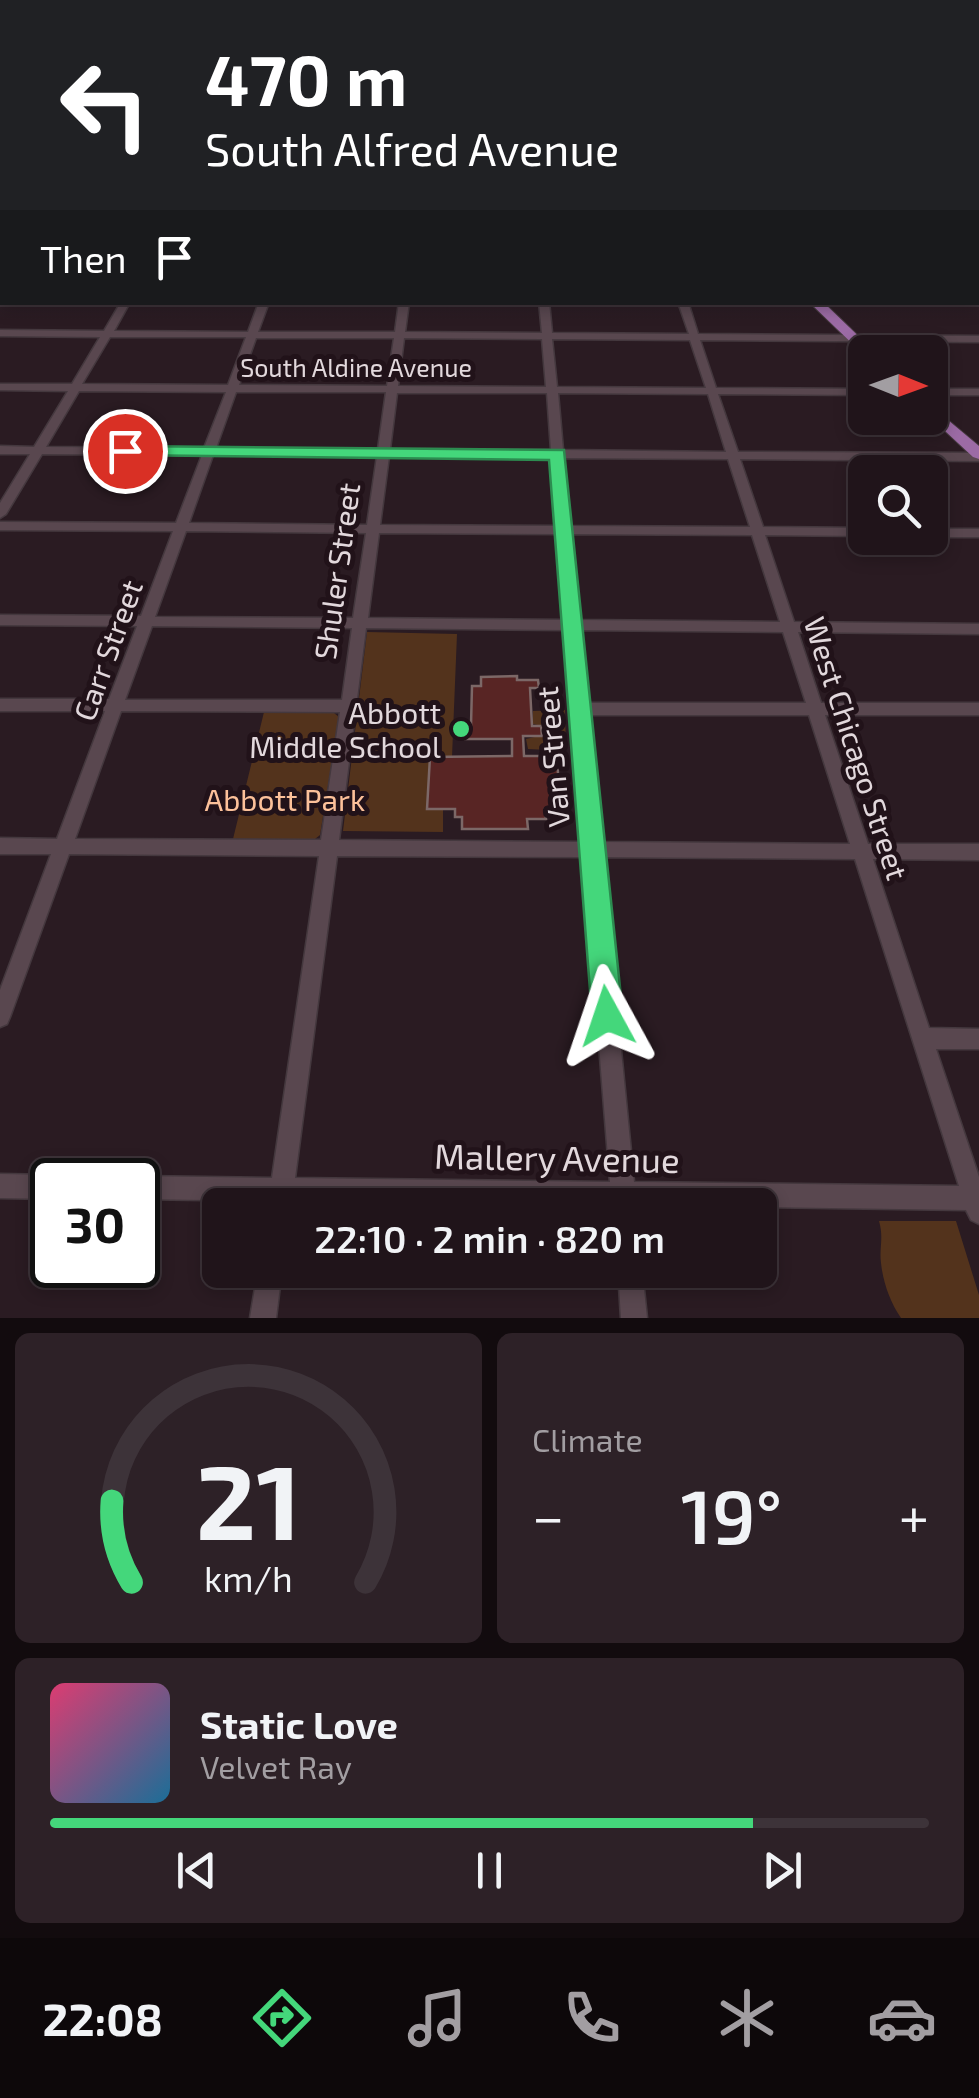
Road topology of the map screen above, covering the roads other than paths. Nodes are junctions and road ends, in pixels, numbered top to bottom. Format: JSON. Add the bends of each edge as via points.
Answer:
{"nodes":[{"id":1,"x":124,"y":305,"type":"edge"},
{"id":2,"x":263,"y":305,"type":"edge"},
{"id":3,"x":404,"y":305,"type":"edge"},
{"id":4,"x":544,"y":305,"type":"edge"},
{"id":5,"x":684,"y":305,"type":"edge"},
{"id":6,"x":819,"y":305,"type":"edge"},
{"id":7,"x":0,"y":333,"type":"edge"},
{"id":8,"x":108,"y":334,"type":"junction"},
{"id":9,"x":252,"y":335,"type":"junction"},
{"id":10,"x":851,"y":335,"type":"edge"},
{"id":11,"x":399,"y":336,"type":"junction"},
{"id":12,"x":547,"y":337,"type":"junction"},
{"id":13,"x":695,"y":337,"type":"junction"},
{"id":14,"x":848,"y":338,"type":"edge"},
{"id":15,"x":948,"y":339,"type":"edge"},
{"id":16,"x":979,"y":339,"type":"edge"},
{"id":17,"x":0,"y":387,"type":"edge"},
{"id":18,"x":75,"y":388,"type":"junction"},
{"id":19,"x":233,"y":388,"type":"junction"},
{"id":20,"x":392,"y":389,"type":"junction"},
{"id":21,"x":552,"y":391,"type":"junction"},
{"id":22,"x":712,"y":391,"type":"junction"},
{"id":23,"x":848,"y":392,"type":"edge"},
{"id":24,"x":948,"y":392,"type":"edge"},
{"id":25,"x":979,"y":392,"type":"edge"},
{"id":26,"x":948,"y":426,"type":"edge"},
{"id":27,"x":0,"y":450,"type":"edge"},
{"id":28,"x":38,"y":450,"type":"junction"},
{"id":29,"x":210,"y":452,"type":"junction"},
{"id":30,"x":385,"y":453,"type":"junction"},
{"id":31,"x":558,"y":454,"type":"junction"},
{"id":32,"x":733,"y":455,"type":"junction"},
{"id":33,"x":979,"y":456,"type":"edge"},
{"id":34,"x":0,"y":514,"type":"edge"},
{"id":35,"x":0,"y":526,"type":"edge"},
{"id":36,"x":181,"y":528,"type":"junction"},
{"id":37,"x":374,"y":529,"type":"junction"},
{"id":38,"x":564,"y":531,"type":"junction"},
{"id":39,"x":758,"y":532,"type":"junction"},
{"id":40,"x":848,"y":532,"type":"edge"},
{"id":41,"x":948,"y":532,"type":"edge"},
{"id":42,"x":979,"y":533,"type":"edge"},
{"id":43,"x":0,"y":620,"type":"edge"},
{"id":44,"x":147,"y":622,"type":"junction"},
{"id":45,"x":362,"y":624,"type":"junction"},
{"id":46,"x":573,"y":625,"type":"junction"},
{"id":47,"x":789,"y":627,"type":"junction"},
{"id":48,"x":979,"y":629,"type":"edge"},
{"id":49,"x":0,"y":705,"type":"edge"},
{"id":50,"x":116,"y":706,"type":"junction"},
{"id":51,"x":350,"y":706,"type":"junction"},
{"id":52,"x":816,"y":708,"type":"junction"},
{"id":53,"x":580,"y":709,"type":"junction"},
{"id":54,"x":979,"y":709,"type":"edge"},
{"id":55,"x":0,"y":846,"type":"edge"},
{"id":56,"x":63,"y":846,"type":"junction"},
{"id":57,"x":330,"y":848,"type":"junction"},
{"id":58,"x":862,"y":850,"type":"junction"},
{"id":59,"x":593,"y":852,"type":"junction"},
{"id":60,"x":979,"y":852,"type":"edge"},
{"id":61,"x":0,"y":1017,"type":"edge"},
{"id":62,"x":923,"y":1038,"type":"junction"},
{"id":63,"x":979,"y":1040,"type":"edge"},
{"id":64,"x":0,"y":1186,"type":"edge"},
{"id":65,"x":30,"y":1187,"type":"edge"},
{"id":66,"x":283,"y":1188,"type":"edge"},
{"id":67,"x":623,"y":1188,"type":"edge"},
{"id":68,"x":160,"y":1189,"type":"edge"},
{"id":69,"x":202,"y":1192,"type":"edge"},
{"id":70,"x":777,"y":1201,"type":"edge"},
{"id":71,"x":977,"y":1205,"type":"edge"},
{"id":72,"x":267,"y":1288,"type":"edge"},
{"id":73,"x":632,"y":1288,"type":"edge"},
{"id":74,"x":263,"y":1318,"type":"edge"},
{"id":75,"x":634,"y":1318,"type":"edge"}],
"edges":[{"from":1,"to":8,"type":"street"},
{"from":2,"to":9,"type":"street","name":"Carr Street"},
{"from":3,"to":11,"type":"street","name":"Shuler Street"},
{"from":4,"to":12,"type":"street","name":"Van Street"},
{"from":5,"to":13,"type":"street","name":"West Chicago Street"},
{"from":6,"to":10,"type":"main road"},
{"from":7,"to":8,"type":"street"},
{"from":8,"to":9,"type":"street"},
{"from":8,"to":18,"type":"street"},
{"from":9,"to":11,"type":"street"},
{"from":9,"to":19,"type":"street","name":"Carr Street"},
{"from":11,"to":12,"type":"street"},
{"from":11,"to":20,"type":"street","name":"Shuler Street"},
{"from":12,"to":13,"type":"street"},
{"from":12,"to":21,"type":"street","name":"Van Street"},
{"from":13,"to":14,"type":"street"},
{"from":13,"to":22,"type":"street","name":"West Chicago Street"},
{"from":15,"to":16,"type":"street"},
{"from":17,"to":18,"type":"street","name":"South Aldine Avenue"},
{"from":18,"to":19,"type":"street","name":"South Aldine Avenue"},
{"from":18,"to":28,"type":"street"},
{"from":19,"to":20,"type":"street","name":"South Aldine Avenue"},
{"from":19,"to":29,"type":"street","name":"Carr Street"},
{"from":20,"to":21,"type":"street","name":"South Aldine Avenue"},
{"from":20,"to":30,"type":"street","name":"Shuler Street"},
{"from":21,"to":22,"type":"street","name":"South Aldine Avenue"},
{"from":21,"to":31,"type":"street","name":"Van Street"},
{"from":22,"to":23,"type":"street","name":"South Aldine Avenue"},
{"from":22,"to":32,"type":"street","name":"West Chicago Street"},
{"from":24,"to":25,"type":"street"},
{"from":26,"to":33,"type":"main road"},
{"from":27,"to":28,"type":"street"},
{"from":28,"to":29,"type":"street"},
{"from":28,"to":34,"type":"street"},
{"from":29,"to":30,"type":"street"},
{"from":29,"to":36,"type":"street","name":"Carr Street"},
{"from":30,"to":31,"type":"street"},
{"from":30,"to":37,"type":"street","name":"Shuler Street"},
{"from":31,"to":32,"type":"street"},
{"from":31,"to":38,"type":"street","name":"Van Street"},
{"from":32,"to":33,"type":"street"},
{"from":32,"to":39,"type":"street","name":"West Chicago Street"},
{"from":35,"to":36,"type":"street"},
{"from":36,"to":37,"type":"street"},
{"from":36,"to":44,"type":"street","name":"Carr Street"},
{"from":37,"to":38,"type":"street"},
{"from":37,"to":45,"type":"street","name":"Shuler Street"},
{"from":38,"to":39,"type":"street"},
{"from":38,"to":46,"type":"street","name":"Van Street"},
{"from":39,"to":40,"type":"street"},
{"from":39,"to":47,"type":"street","name":"West Chicago Street"},
{"from":41,"to":42,"type":"street"},
{"from":43,"to":44,"type":"street"},
{"from":44,"to":45,"type":"street"},
{"from":44,"to":50,"type":"street","name":"Carr Street"},
{"from":45,"to":46,"type":"street"},
{"from":45,"to":51,"type":"street","name":"Shuler Street"},
{"from":46,"to":47,"type":"street"},
{"from":46,"to":53,"type":"street","name":"Van Street"},
{"from":47,"to":48,"type":"street"},
{"from":47,"to":52,"type":"street","name":"West Chicago Street"},
{"from":49,"to":50,"type":"street"},
{"from":50,"to":51,"type":"street"},
{"from":50,"to":56,"type":"street","name":"Carr Street"},
{"from":51,"to":57,"type":"street","name":"Shuler Street"},
{"from":52,"to":53,"type":"street"},
{"from":52,"to":54,"type":"street"},
{"from":52,"to":58,"type":"street","name":"West Chicago Street"},
{"from":53,"to":59,"type":"street","name":"Van Street"},
{"from":55,"to":56,"type":"street"},
{"from":56,"to":57,"type":"street"},
{"from":56,"to":61,"type":"street","name":"Carr Street"},
{"from":57,"to":59,"type":"street"},
{"from":57,"to":66,"type":"street","name":"Shuler Street"},
{"from":58,"to":59,"type":"street"},
{"from":58,"to":60,"type":"street"},
{"from":58,"to":62,"type":"street","name":"West Chicago Street"},
{"from":59,"to":67,"type":"street","name":"Van Street"},
{"from":62,"to":63,"type":"street"},
{"from":62,"to":71,"type":"street","name":"West Chicago Street"},
{"from":64,"to":65,"type":"street"},
{"from":68,"to":69,"type":"street","name":"Mallery Avenue"},
{"from":70,"to":71,"type":"street","name":"Mallery Avenue"},
{"from":72,"to":74,"type":"street"},
{"from":73,"to":75,"type":"street"}]}
